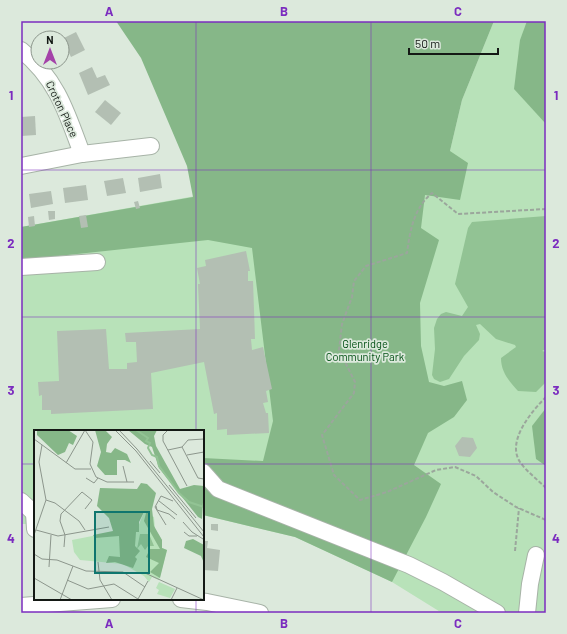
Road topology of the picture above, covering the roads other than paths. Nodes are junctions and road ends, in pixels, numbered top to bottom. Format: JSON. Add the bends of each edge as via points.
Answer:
{"nodes":[{"id":1,"x":21,"y":50,"type":"edge"},
{"id":2,"x":151,"y":146,"type":"dead end"},
{"id":3,"x":82,"y":154,"type":"junction"},
{"id":4,"x":21,"y":166,"type":"edge"},
{"id":5,"x":97,"y":262,"type":"dead end"},
{"id":6,"x":21,"y":267,"type":"edge"},
{"id":7,"x":204,"y":473,"type":"edge"},
{"id":8,"x":218,"y":489,"type":"junction"},
{"id":9,"x":204,"y":494,"type":"edge"},
{"id":10,"x":21,"y":501,"type":"edge"},
{"id":11,"x":34,"y":513,"type":"edge"},
{"id":12,"x":536,"y":555,"type":"dead end"},
{"id":13,"x":100,"y":600,"type":"edge"},
{"id":14,"x":190,"y":600,"type":"edge"},
{"id":15,"x":41,"y":605,"type":"edge"},
{"id":16,"x":21,"y":606,"type":"edge"},
{"id":17,"x":260,"y":613,"type":"edge"},
{"id":18,"x":497,"y":613,"type":"edge"},
{"id":19,"x":527,"y":613,"type":"edge"}],
"edges":[{"from":1,"to":3,"type":"street","name":"Croton Place","via":[[40,66],[51,81]]},
{"from":2,"to":3,"type":"street"},
{"from":3,"to":4,"type":"street"},
{"from":5,"to":6,"type":"street"},
{"from":7,"to":8,"type":"street"},
{"from":8,"to":9,"type":"street"},
{"from":8,"to":18,"type":"street","via":[[409,565]]},
{"from":10,"to":11,"type":"street"},
{"from":12,"to":19,"type":"street"},
{"from":13,"to":15,"type":"street"},
{"from":14,"to":17,"type":"street"},
{"from":15,"to":16,"type":"street"}]}
